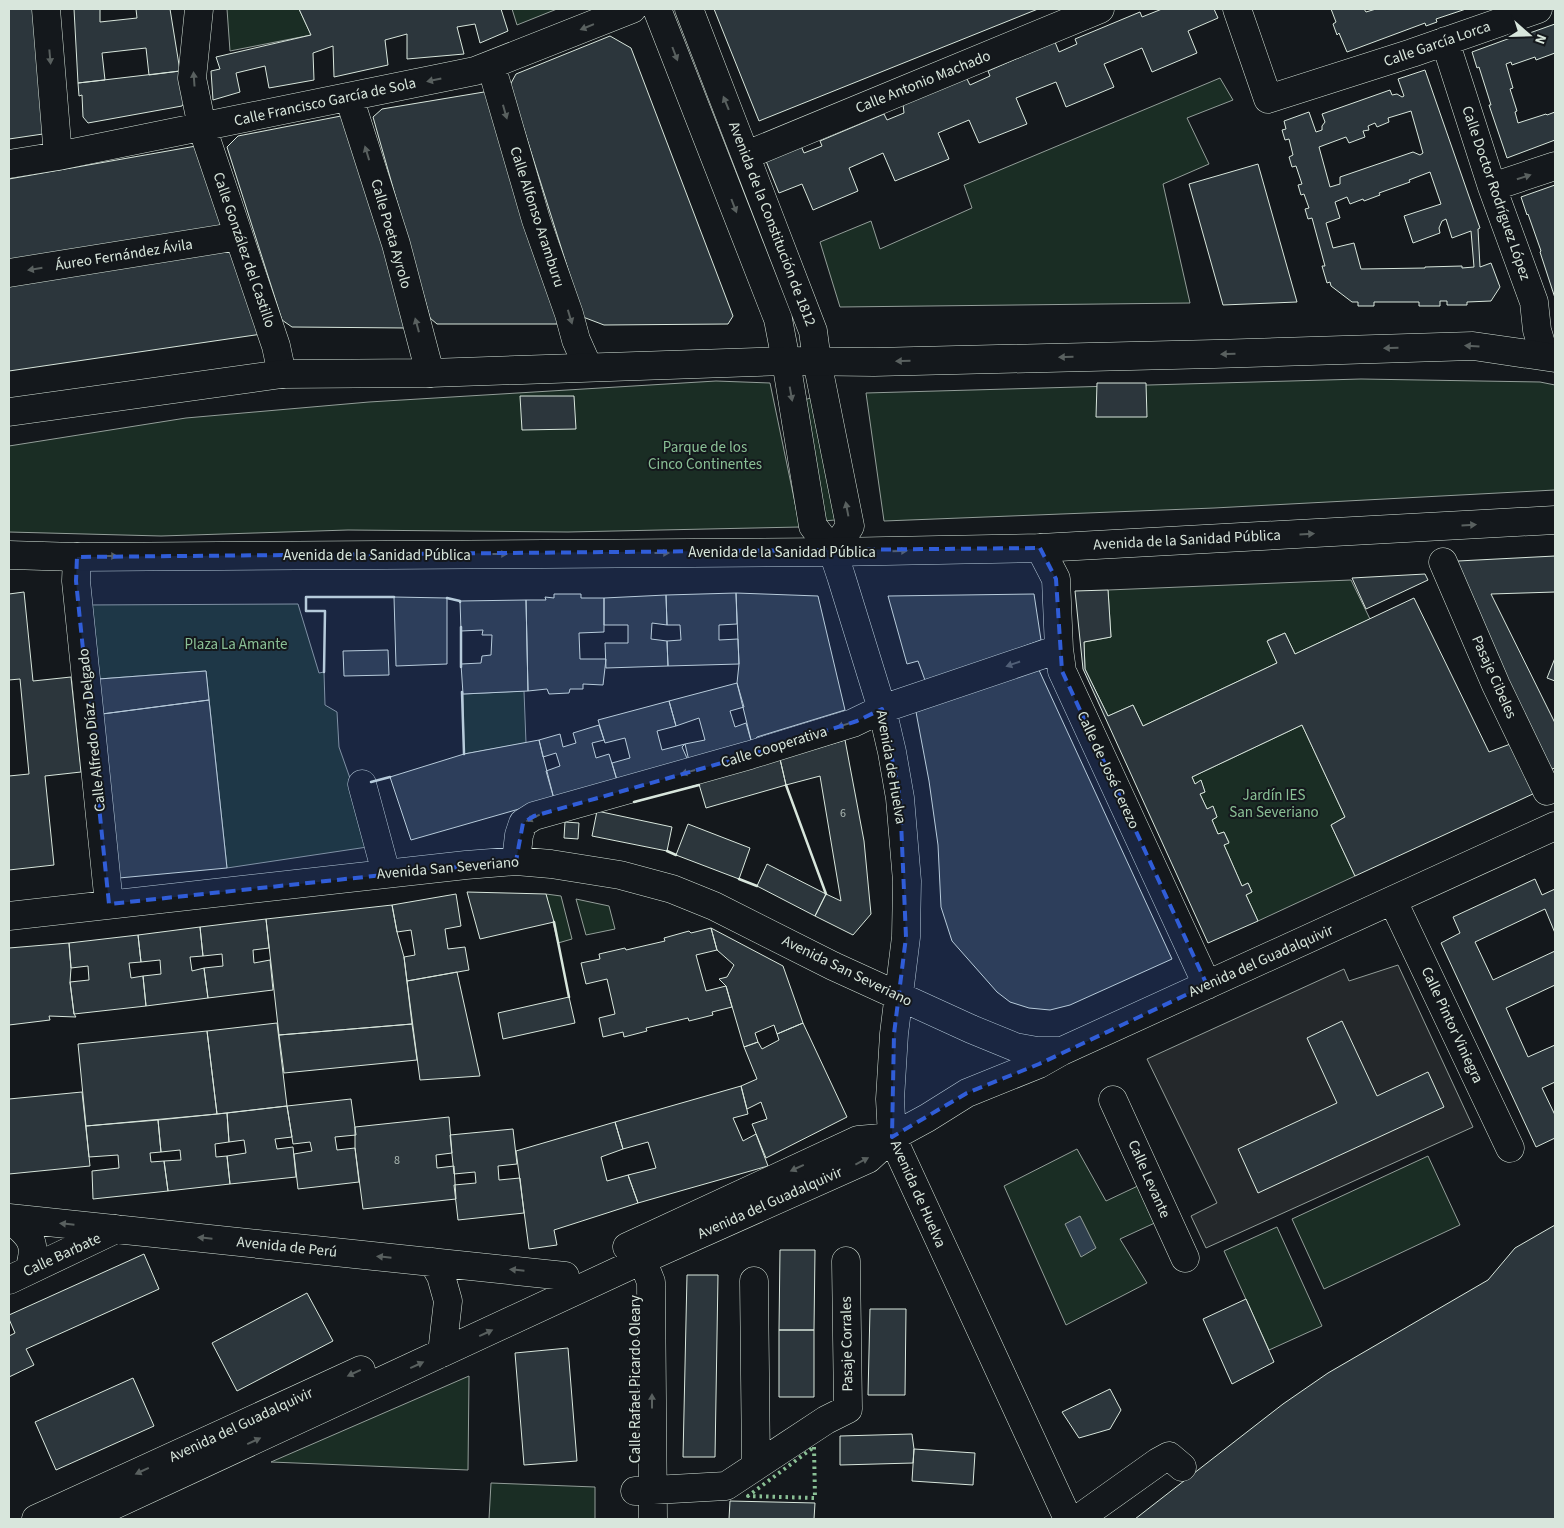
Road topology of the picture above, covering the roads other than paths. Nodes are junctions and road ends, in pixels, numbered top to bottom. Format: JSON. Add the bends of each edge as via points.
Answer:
{"nodes":[{"id":1,"x":46,"y":9,"type":"edge"},
{"id":2,"x":199,"y":9,"type":"edge"},
{"id":3,"x":632,"y":9,"type":"edge"},
{"id":4,"x":658,"y":9,"type":"edge"},
{"id":5,"x":689,"y":9,"type":"edge"},
{"id":6,"x":1100,"y":9,"type":"edge"},
{"id":7,"x":1237,"y":9,"type":"edge"},
{"id":8,"x":1538,"y":9,"type":"edge"},
{"id":9,"x":1445,"y":41,"type":"junction"},
{"id":10,"x":491,"y":65,"type":"junction"},
{"id":11,"x":350,"y":97,"type":"junction"},
{"id":12,"x":202,"y":127,"type":"junction"},
{"id":13,"x":746,"y":155,"type":"junction"},
{"id":14,"x":58,"y":156,"type":"junction"},
{"id":15,"x":9,"y":164,"type":"edge"},
{"id":16,"x":1555,"y":166,"type":"edge"},
{"id":17,"x":1492,"y":187,"type":"junction"},
{"id":18,"x":239,"y":236,"type":"junction"},
{"id":19,"x":9,"y":273,"type":"edge"},
{"id":20,"x":1551,"y":350,"type":"edge"},
{"id":21,"x":786,"y":360,"type":"junction"},
{"id":22,"x":817,"y":361,"type":"junction"},
{"id":23,"x":588,"y":367,"type":"junction"},
{"id":24,"x":430,"y":372,"type":"junction"},
{"id":25,"x":282,"y":374,"type":"junction"},
{"id":26,"x":9,"y":412,"type":"edge"},
{"id":27,"x":1555,"y":520,"type":"edge"},
{"id":28,"x":1040,"y":548,"type":"junction"},
{"id":29,"x":833,"y":552,"type":"junction"},
{"id":30,"x":9,"y":555,"type":"edge"},
{"id":31,"x":78,"y":557,"type":"junction"},
{"id":32,"x":1443,"y":562,"type":"dead end"},
{"id":33,"x":1059,"y":649,"type":"junction"},
{"id":34,"x":882,"y":709,"type":"junction"},
{"id":35,"x":362,"y":784,"type":"dead end"},
{"id":36,"x":1547,"y":791,"type":"dead end"},
{"id":37,"x":1554,"y":829,"type":"edge"},
{"id":38,"x":516,"y":861,"type":"junction"},
{"id":39,"x":386,"y":873,"type":"junction"},
{"id":40,"x":1393,"y":901,"type":"junction"},
{"id":41,"x":110,"y":904,"type":"junction"},
{"id":42,"x":9,"y":916,"type":"edge"},
{"id":43,"x":1207,"y":985,"type":"junction"},
{"id":44,"x":900,"y":997,"type":"junction"},
{"id":45,"x":1062,"y":1051,"type":"junction"},
{"id":46,"x":1113,"y":1100,"type":"dead end"},
{"id":47,"x":892,"y":1137,"type":"junction"},
{"id":48,"x":1510,"y":1148,"type":"dead end"},
{"id":49,"x":9,"y":1218,"type":"edge"},
{"id":50,"x":116,"y":1229,"type":"junction"},
{"id":51,"x":639,"y":1251,"type":"junction"},
{"id":52,"x":1185,"y":1258,"type":"dead end"},
{"id":53,"x":846,"y":1261,"type":"dead end"},
{"id":54,"x":433,"y":1262,"type":"junction"},
{"id":55,"x":19,"y":1275,"type":"edge"},
{"id":56,"x":565,"y":1276,"type":"junction"},
{"id":57,"x":754,"y":1280,"type":"dead end"},
{"id":58,"x":444,"y":1342,"type":"junction"},
{"id":59,"x":756,"y":1466,"type":"junction"},
{"id":60,"x":1182,"y":1467,"type":"dead end"},
{"id":61,"x":644,"y":1490,"type":"junction"},
{"id":62,"x":36,"y":1519,"type":"edge"},
{"id":63,"x":84,"y":1519,"type":"edge"},
{"id":64,"x":636,"y":1519,"type":"edge"},
{"id":65,"x":653,"y":1519,"type":"edge"},
{"id":66,"x":1068,"y":1519,"type":"edge"},
{"id":67,"x":1078,"y":1519,"type":"edge"}],
"edges":[{"from":1,"to":14,"type":"street","one_way":true},
{"from":12,"to":2,"type":"street","name":"Calle González del Castillo","one_way":true,"via":[[192,78]]},
{"from":3,"to":10,"type":"street","name":"Calle Francisco García de Sola","one_way":true},
{"from":4,"to":21,"type":"street","name":"Avenida de la Constitución de 1812","one_way":true,"via":[[778,319]]},
{"from":13,"to":5,"type":"street","name":"Avenida de la Constitución de 1812","one_way":true},
{"from":6,"to":13,"type":"street","name":"Calle Antonio Machado"},
{"from":7,"to":9,"type":"street","name":"Calle García Lorca","via":[[1268,99]]},
{"from":8,"to":9,"type":"street","name":"Calle García Lorca"},
{"from":9,"to":17,"type":"street","name":"Calle Doctor Rodríguez López"},
{"from":10,"to":11,"type":"street","name":"Calle Francisco García de Sola","one_way":true},
{"from":10,"to":23,"type":"street","name":"Calle Alfonso Aramburu","one_way":true,"via":[[536,220]]},
{"from":11,"to":12,"type":"street","name":"Calle Francisco García de Sola"},
{"from":24,"to":11,"type":"street","name":"Calle Poeta Ayrolo","one_way":true,"via":[[396,244]]},
{"from":12,"to":14,"type":"street","name":"Calle Francisco García de Sola"},
{"from":12,"to":18,"type":"street","name":"Calle González del Castillo"},
{"from":13,"to":22,"type":"street","name":"Avenida de la Constitución de 1812","via":[[813,331]]},
{"from":14,"to":15,"type":"street","name":"Calle Francisco García de Sola"},
{"from":17,"to":16,"type":"street","one_way":true},
{"from":17,"to":20,"type":"street","name":"Calle Doctor Rodríguez López","via":[[1534,302],[1537,330]]},
{"from":18,"to":19,"type":"street","name":"Áureo Fernández Ávila","one_way":true},
{"from":18,"to":25,"type":"street","name":"Calle González del Castillo","via":[[276,346]]},
{"from":20,"to":22,"type":"street","one_way":true,"via":[[1509,351],[1473,346]]},
{"from":21,"to":22,"type":"street"},
{"from":21,"to":23,"type":"street"},
{"from":21,"to":29,"type":"street","name":"Avenida de la Constitución de 1812","one_way":true,"via":[[813,526]]},
{"from":29,"to":22,"type":"street","name":"Avenida de la Constitución de 1812","one_way":true,"via":[[850,526]]},
{"from":23,"to":24,"type":"street"},
{"from":24,"to":25,"type":"street"},
{"from":25,"to":26,"type":"street"},
{"from":28,"to":27,"type":"street","name":"Avenida de la Sanidad Pública","one_way":true},
{"from":29,"to":28,"type":"street","name":"Avenida de la Sanidad Pública","one_way":true},
{"from":28,"to":33,"type":"street","name":"Calle de José Cerezo","via":[[1056,579]]},
{"from":31,"to":29,"type":"street","name":"Avenida de la Sanidad Pública","one_way":true},
{"from":29,"to":34,"type":"street","name":"Avenida de Huelva"},
{"from":30,"to":31,"type":"street","name":"Avenida de la Sanidad Pública"},
{"from":31,"to":41,"type":"street","name":"Calle Alfredo Díaz Delgado","via":[[76,581]]},
{"from":32,"to":36,"type":"street","name":"Pasaje Cibeles","via":[[1496,685]]},
{"from":33,"to":34,"type":"street","name":"Calle Cooperativa","one_way":true},
{"from":33,"to":43,"type":"street","name":"Calle de José Cerezo","via":[[1062,672]]},
{"from":34,"to":38,"type":"street","name":"Calle Cooperativa","one_way":true,"via":[[857,721],[759,752],[534,816],[523,824]]},
{"from":34,"to":44,"type":"street","name":"Avenida de Huelva","via":[[900,798],[907,882]]},
{"from":35,"to":39,"type":"street"},
{"from":37,"to":40,"type":"street","name":"Avenida del Guadalquivir"},
{"from":38,"to":39,"type":"street","name":"Avenida San Severiano"},
{"from":38,"to":44,"type":"street","name":"Avenida San Severiano","via":[[620,875],[672,889],[714,906]]},
{"from":39,"to":41,"type":"street","name":"Avenida San Severiano"},
{"from":40,"to":43,"type":"street","name":"Avenida del Guadalquivir"},
{"from":40,"to":48,"type":"street","name":"Calle Pintor Viniegra"},
{"from":41,"to":42,"type":"street","name":"Avenida San Severiano"},
{"from":43,"to":45,"type":"street","name":"Avenida del Guadalquivir"},
{"from":44,"to":45,"type":"street","name":"Avenida San Severiano","via":[[1015,1047]]},
{"from":44,"to":47,"type":"street","name":"Avenida de Huelva","via":[[890,1099]]},
{"from":45,"to":47,"type":"street","name":"Avenida del Guadalquivir","via":[[1039,1064],[966,1093]]},
{"from":46,"to":52,"type":"street","name":"Calle Levante"},
{"from":47,"to":51,"type":"street","name":"Avenida del Guadalquivir","via":[[868,1159]]},
{"from":47,"to":66,"type":"street","name":"Avenida de Huelva"},
{"from":50,"to":49,"type":"street","name":"Avenida de Perú","one_way":true},
{"from":49,"to":55,"type":"street","name":"Avenida de Perú","via":[[28,1234],[33,1246],[33,1259]]},
{"from":54,"to":50,"type":"street","name":"Avenida de Perú","one_way":true},
{"from":50,"to":55,"type":"street","name":"Calle Barbate"},
{"from":51,"to":56,"type":"street","name":"Avenida del Guadalquivir"},
{"from":58,"to":51,"type":"street","name":"Avenida del Guadalquivir","one_way":true},
{"from":51,"to":61,"type":"street","name":"Calle Rafael Picardo Oleary","via":[[652,1282]]},
{"from":53,"to":59,"type":"street","name":"Pasaje Corrales","via":[[848,1409]]},
{"from":56,"to":54,"type":"street","name":"Avenida de Perú","one_way":true},
{"from":54,"to":58,"type":"street","via":[[441,1276],[448,1302]]},
{"from":56,"to":58,"type":"street","name":"Avenida del Guadalquivir"},
{"from":57,"to":59,"type":"street"},
{"from":58,"to":62,"type":"street","name":"Avenida del Guadalquivir","one_way":true},
{"from":63,"to":58,"type":"street","name":"Avenida del Guadalquivir","one_way":true},
{"from":59,"to":61,"type":"street","name":"Pasaje Corrales","via":[[726,1486]]},
{"from":60,"to":67,"type":"street","via":[[1169,1456]]},
{"from":61,"to":64,"type":"street","name":"Calle Rafael Picardo Oleary"},
{"from":61,"to":65,"type":"street","name":"Calle Rafael Picardo Oleary"}]}
